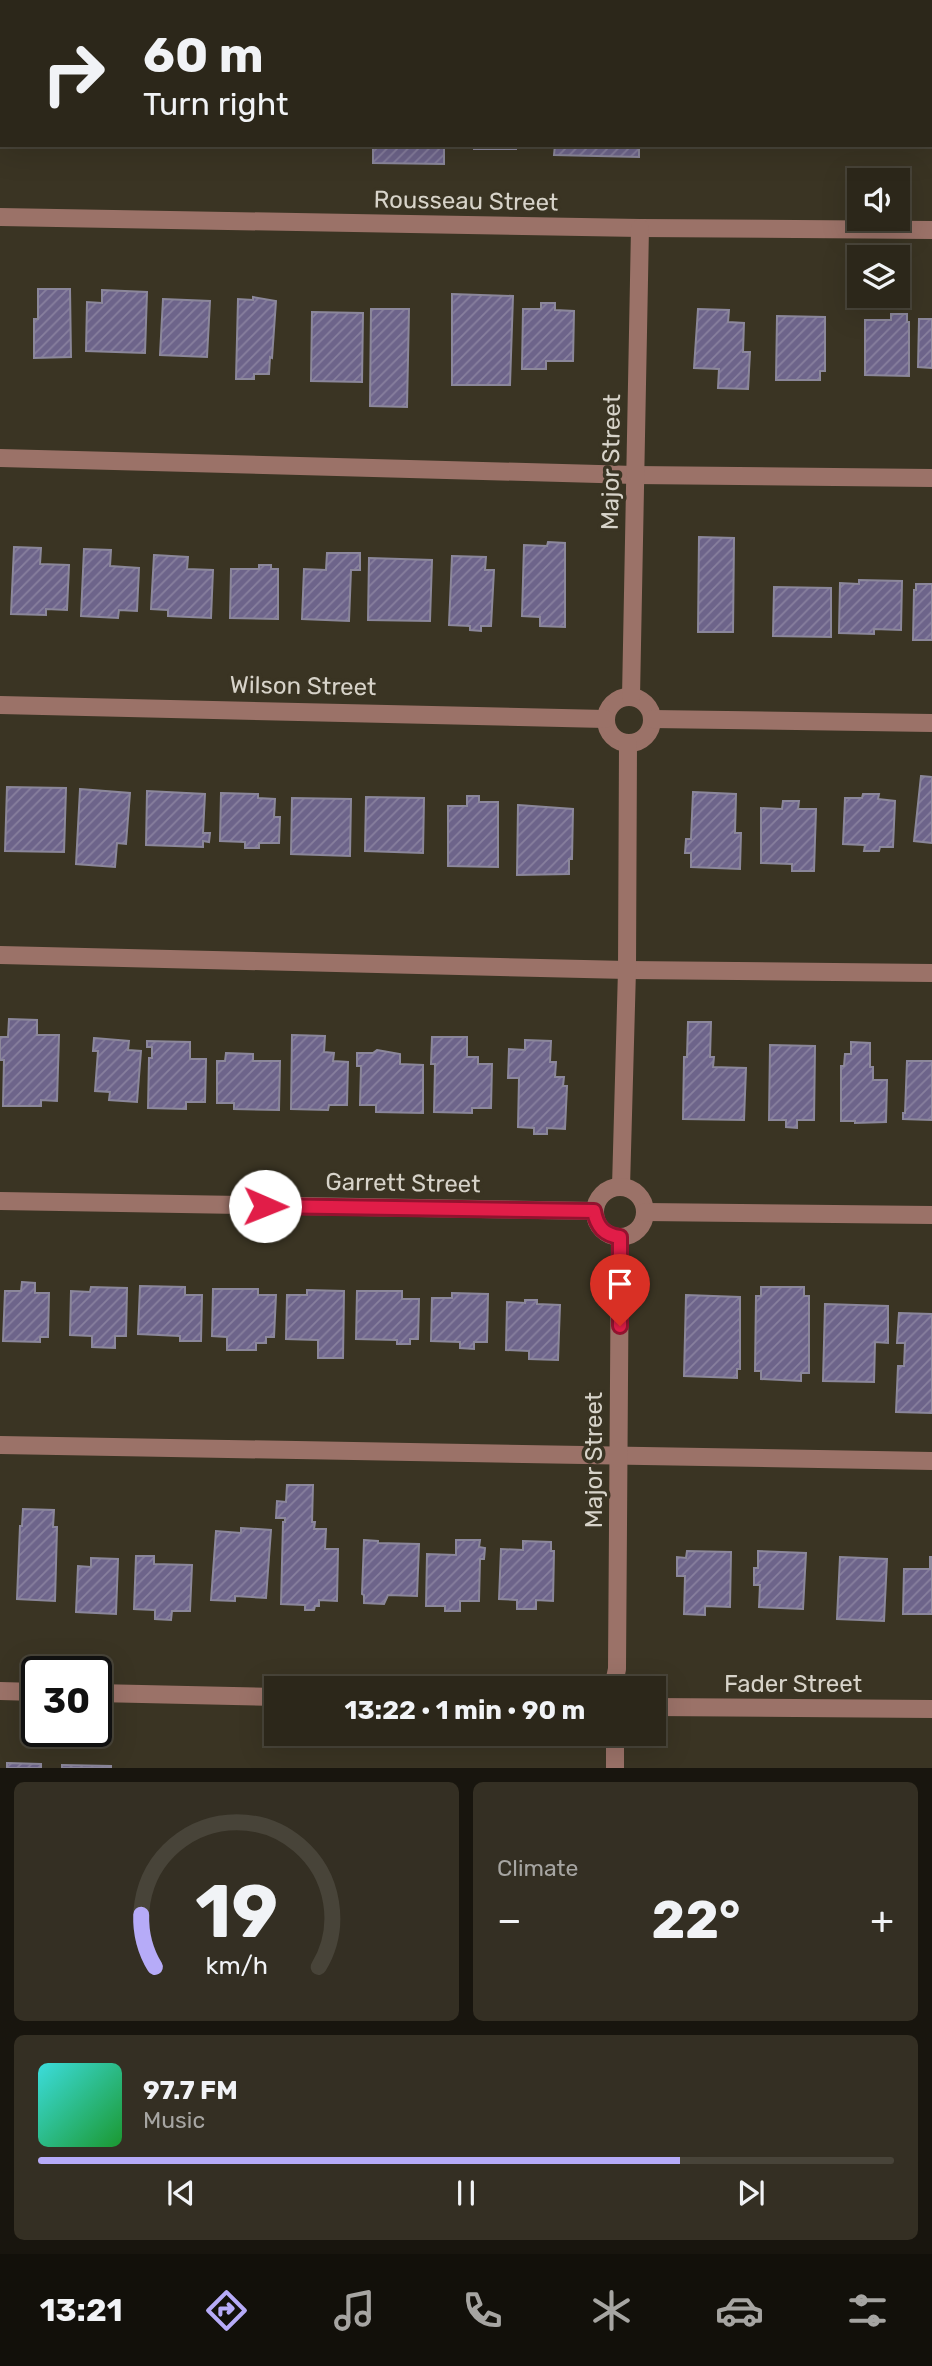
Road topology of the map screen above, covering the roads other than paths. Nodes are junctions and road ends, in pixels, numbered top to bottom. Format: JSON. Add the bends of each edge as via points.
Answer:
{"nodes":[{"id":1,"x":0,"y":217,"type":"edge"},
{"id":2,"x":640,"y":228,"type":"junction"},
{"id":3,"x":932,"y":230,"type":"edge"},
{"id":4,"x":0,"y":458,"type":"edge"},
{"id":5,"x":635,"y":475,"type":"junction"},
{"id":6,"x":932,"y":478,"type":"edge"},
{"id":7,"x":631,"y":697,"type":"junction"},
{"id":8,"x":0,"y":705,"type":"edge"},
{"id":9,"x":605,"y":719,"type":"junction"},
{"id":10,"x":652,"y":719,"type":"junction"},
{"id":11,"x":932,"y":723,"type":"edge"},
{"id":12,"x":628,"y":744,"type":"junction"},
{"id":13,"x":0,"y":954,"type":"edge"},
{"id":14,"x":627,"y":970,"type":"junction"},
{"id":15,"x":932,"y":973,"type":"edge"},
{"id":16,"x":621,"y":1187,"type":"junction"},
{"id":17,"x":0,"y":1201,"type":"edge"},
{"id":18,"x":594,"y":1211,"type":"junction"},
{"id":19,"x":645,"y":1212,"type":"junction"},
{"id":20,"x":932,"y":1215,"type":"edge"},
{"id":21,"x":620,"y":1237,"type":"junction"},
{"id":22,"x":0,"y":1445,"type":"edge"},
{"id":23,"x":618,"y":1456,"type":"junction"},
{"id":24,"x":932,"y":1461,"type":"edge"},
{"id":25,"x":616,"y":1676,"type":"edge"},
{"id":26,"x":0,"y":1692,"type":"edge"},
{"id":27,"x":21,"y":1692,"type":"edge"},
{"id":28,"x":112,"y":1693,"type":"edge"},
{"id":29,"x":264,"y":1697,"type":"edge"},
{"id":30,"x":666,"y":1707,"type":"edge"},
{"id":31,"x":932,"y":1709,"type":"edge"},
{"id":32,"x":614,"y":1746,"type":"edge"},
{"id":33,"x":615,"y":1768,"type":"edge"}],
"edges":[{"from":1,"to":2,"type":"street","name":"Rousseau Street"},
{"from":2,"to":3,"type":"street","name":"Rousseau Street"},
{"from":2,"to":5,"type":"street","name":"Major Street"},
{"from":4,"to":5,"type":"street"},
{"from":5,"to":6,"type":"street"},
{"from":5,"to":7,"type":"street","name":"Major Street"},
{"from":7,"to":9,"type":"street","via":[[617,699]]},
{"from":7,"to":10,"type":"street","via":[[647,705]]},
{"from":8,"to":9,"type":"street","name":"Wilson Street"},
{"from":9,"to":12,"type":"street","via":[[609,733]]},
{"from":10,"to":11,"type":"street"},
{"from":10,"to":12,"type":"street","via":[[642,740]]},
{"from":12,"to":14,"type":"street"},
{"from":13,"to":14,"type":"street"},
{"from":14,"to":15,"type":"street"},
{"from":14,"to":16,"type":"street"},
{"from":16,"to":18,"type":"street","via":[[600,1196]]},
{"from":16,"to":19,"type":"street","via":[[635,1192]]},
{"from":17,"to":18,"type":"street","name":"Garrett Street"},
{"from":18,"to":21,"type":"street","via":[[599,1227]]},
{"from":19,"to":20,"type":"street"},
{"from":19,"to":21,"type":"street","via":[[635,1232]]},
{"from":21,"to":23,"type":"street","name":"Major Street"},
{"from":22,"to":23,"type":"street"},
{"from":23,"to":24,"type":"street"},
{"from":23,"to":25,"type":"street","name":"Major Street"},
{"from":26,"to":27,"type":"street"},
{"from":28,"to":29,"type":"street"},
{"from":30,"to":31,"type":"street","name":"Fader Street"},
{"from":32,"to":33,"type":"street"}]}
